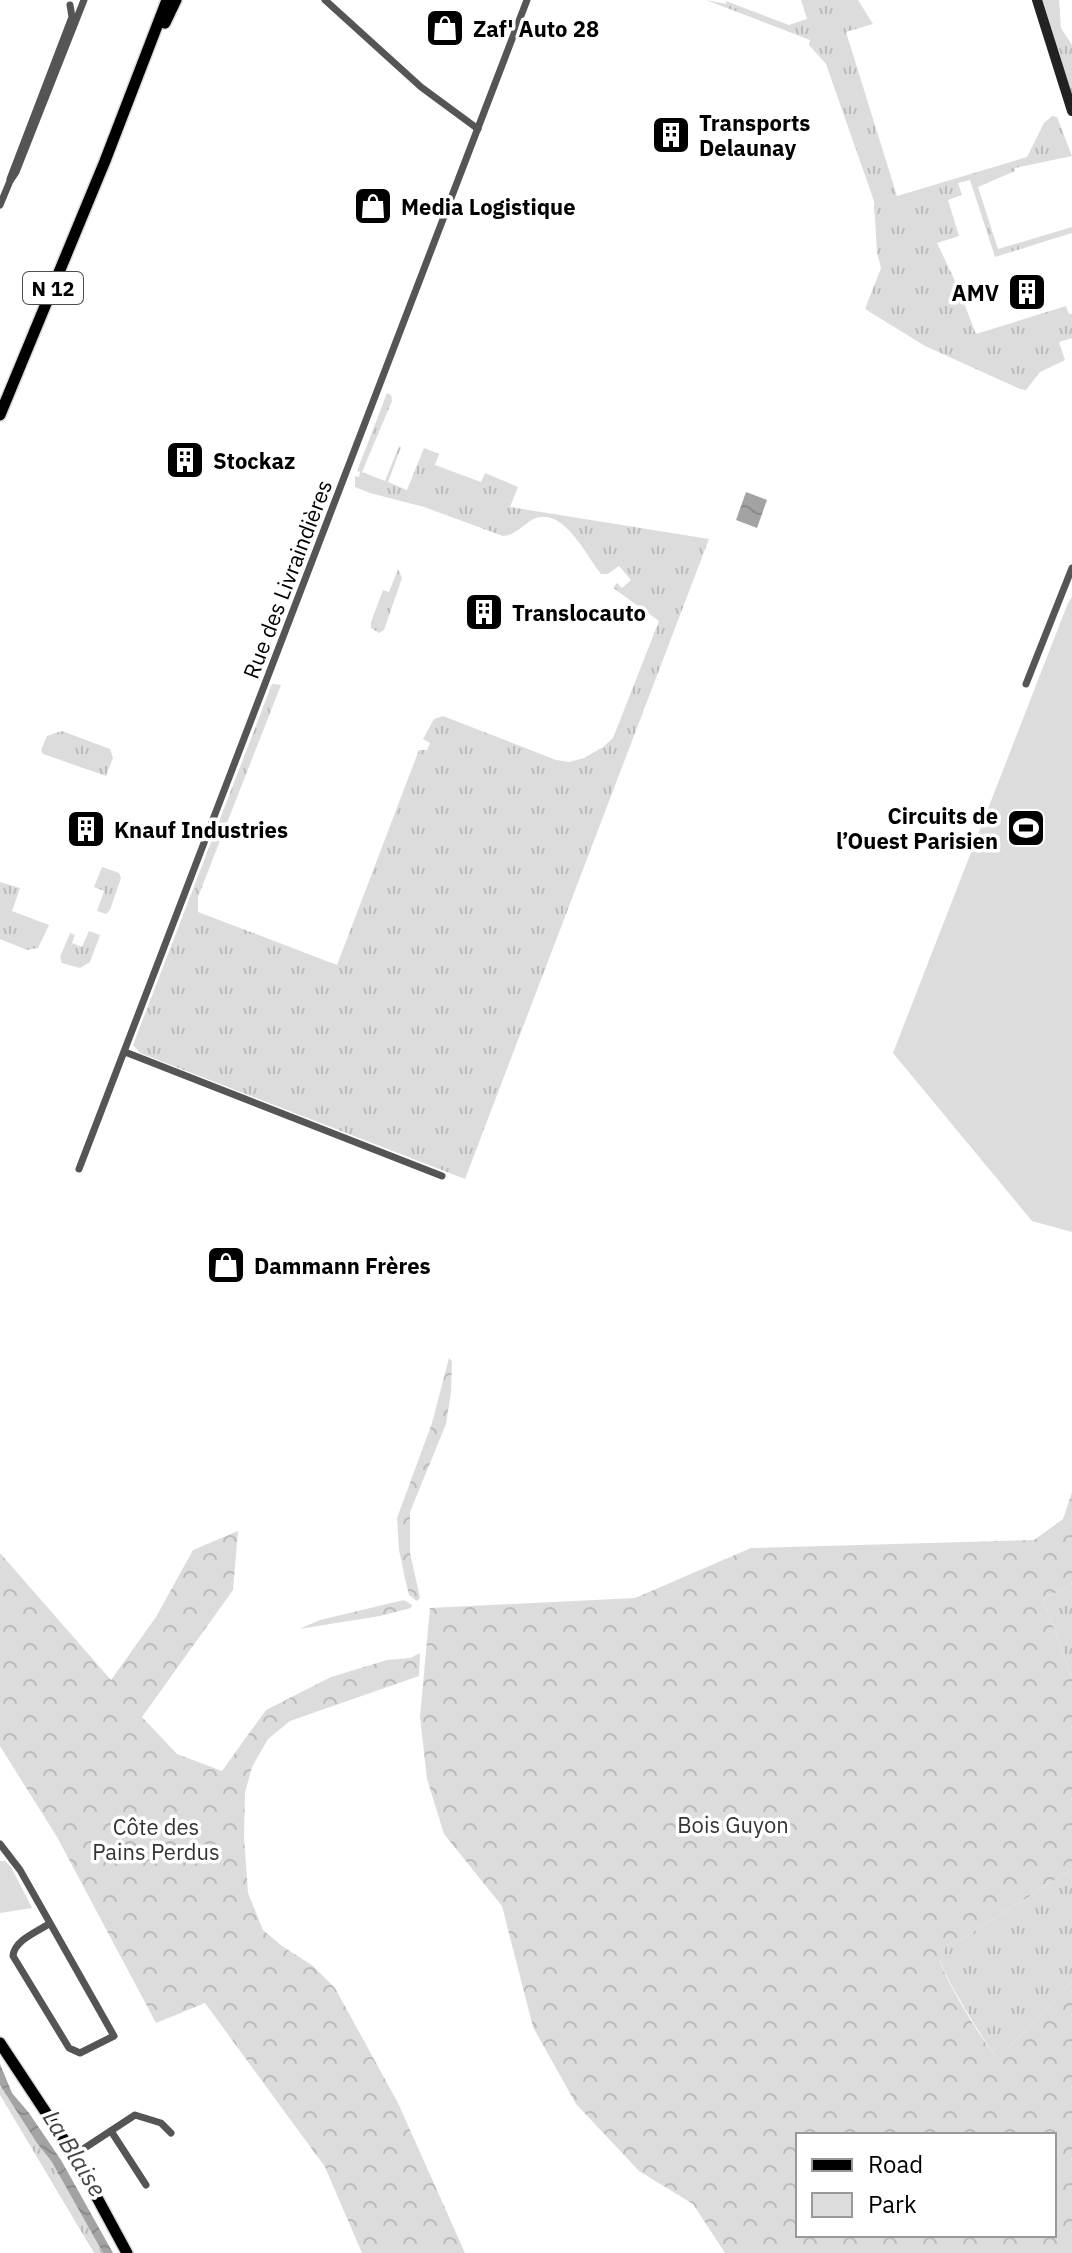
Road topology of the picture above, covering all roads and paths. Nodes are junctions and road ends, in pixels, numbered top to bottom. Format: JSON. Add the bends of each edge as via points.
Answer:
{"nodes":[{"id":1,"x":84,"y":0,"type":"edge"},
{"id":2,"x":167,"y":0,"type":"edge"},
{"id":3,"x":176,"y":0,"type":"edge"},
{"id":4,"x":325,"y":0,"type":"edge"},
{"id":5,"x":527,"y":0,"type":"edge"},
{"id":6,"x":1037,"y":0,"type":"edge"},
{"id":7,"x":68,"y":2,"type":"edge"},
{"id":8,"x":77,"y":17,"type":"junction"},
{"id":9,"x":127,"y":103,"type":"junction"},
{"id":10,"x":1072,"y":111,"type":"edge"},
{"id":11,"x":478,"y":129,"type":"junction"},
{"id":12,"x":10,"y":181,"type":"junction"},
{"id":13,"x":0,"y":205,"type":"edge"},
{"id":14,"x":0,"y":415,"type":"edge"},
{"id":15,"x":1072,"y":568,"type":"edge"},
{"id":16,"x":1026,"y":684,"type":"dead end"},
{"id":17,"x":125,"y":1052,"type":"junction"},
{"id":18,"x":79,"y":1169,"type":"dead end"},
{"id":19,"x":442,"y":1176,"type":"dead end"},
{"id":20,"x":0,"y":1844,"type":"edge"},
{"id":21,"x":4,"y":1856,"type":"edge"},
{"id":22,"x":49,"y":1924,"type":"junction"},
{"id":23,"x":0,"y":2043,"type":"edge"},
{"id":24,"x":111,"y":2131,"type":"junction"},
{"id":25,"x":171,"y":2133,"type":"dead end"},
{"id":26,"x":74,"y":2155,"type":"junction"},
{"id":27,"x":146,"y":2185,"type":"dead end"},
{"id":28,"x":127,"y":2253,"type":"edge"}],
"edges":[{"from":1,"to":8,"type":"street"},
{"from":2,"to":9,"type":"main road","number":"N 12"},
{"from":3,"to":9,"type":"main road","number":"N 12"},
{"from":4,"to":11,"type":"street","via":[[403,71]]},
{"from":5,"to":11,"type":"street","name":"Rue des Livraindières"},
{"from":6,"to":10,"type":"main road"},
{"from":7,"to":8,"type":"street"},
{"from":7,"to":12,"type":"street","via":[[72,17]]},
{"from":8,"to":12,"type":"street"},
{"from":9,"to":14,"type":"main road","number":"N 12"},
{"from":11,"to":17,"type":"street","name":"Rue des Livraindières"},
{"from":12,"to":13,"type":"street"},
{"from":15,"to":16,"type":"street"},
{"from":17,"to":18,"type":"street","name":"Rue des Livraindières"},
{"from":17,"to":19,"type":"street"},
{"from":20,"to":21,"type":"street"},
{"from":21,"to":22,"type":"street","via":[[20,1870]]},
{"from":22,"to":22,"type":"street","via":[[114,2036],[80,2053],[69,2048],[13,1959],[15,1946]]},
{"from":23,"to":26,"type":"main road"},
{"from":24,"to":25,"type":"street","via":[[135,2115],[161,2123]]},
{"from":24,"to":26,"type":"street"},
{"from":24,"to":27,"type":"street"},
{"from":26,"to":28,"type":"main road"}]}
